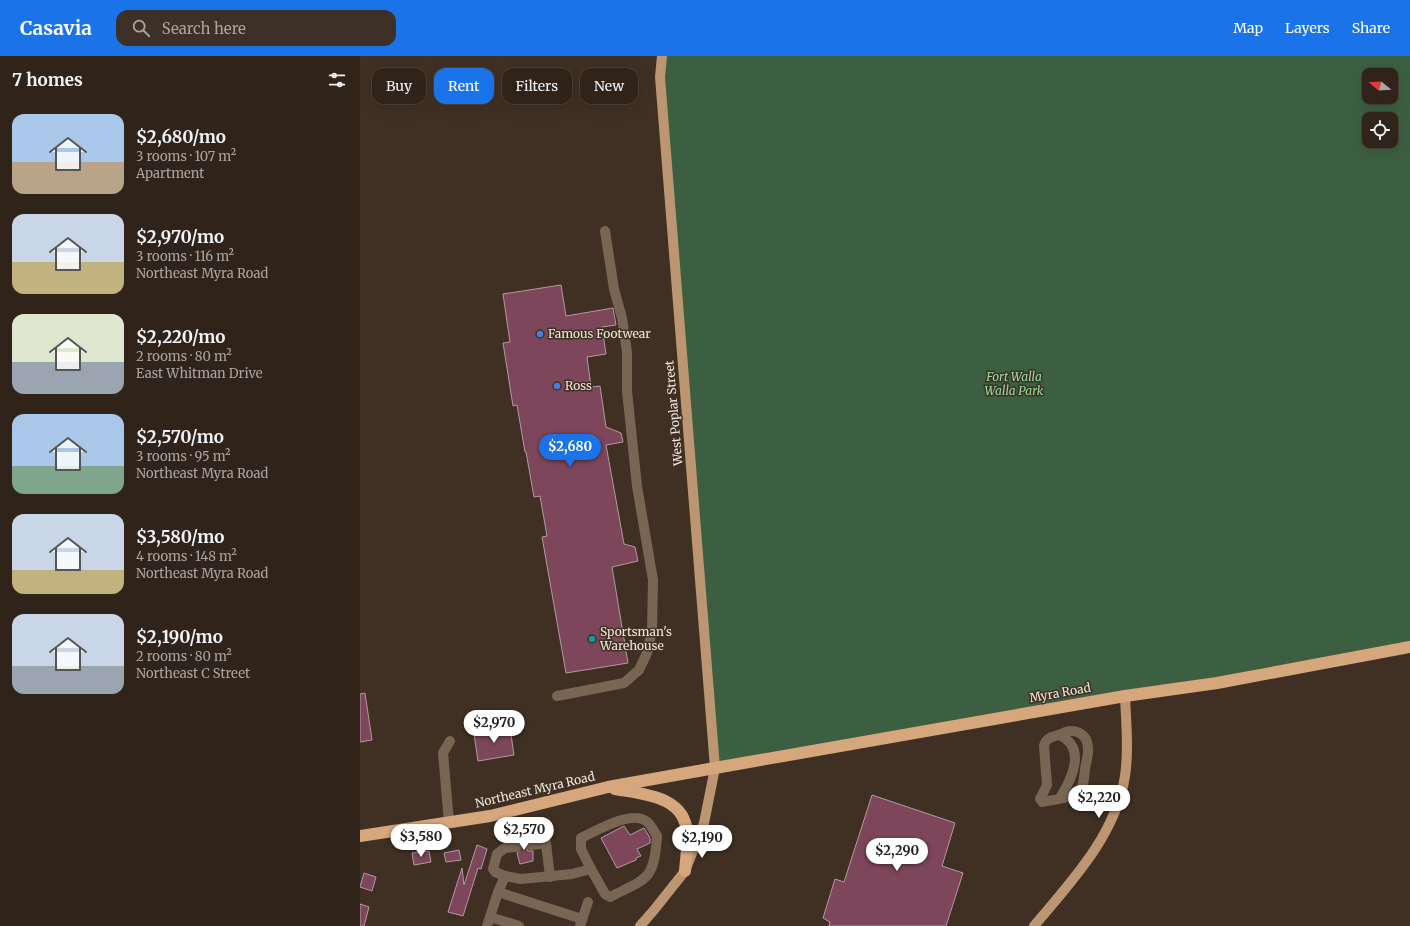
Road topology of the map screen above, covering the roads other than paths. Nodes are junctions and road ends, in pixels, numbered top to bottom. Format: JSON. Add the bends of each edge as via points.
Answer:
{"nodes":[{"id":1,"x":662,"y":56,"type":"edge"},
{"id":2,"x":605,"y":231,"type":"dead end"},
{"id":3,"x":1410,"y":647,"type":"edge"},
{"id":4,"x":557,"y":696,"type":"dead end"},
{"id":5,"x":1125,"y":696,"type":"junction"},
{"id":6,"x":1059,"y":735,"type":"junction"},
{"id":7,"x":450,"y":740,"type":"dead end"},
{"id":8,"x":715,"y":768,"type":"junction"},
{"id":9,"x":608,"y":787,"type":"junction"},
{"id":10,"x":1060,"y":798,"type":"junction"},
{"id":11,"x":449,"y":822,"type":"junction"},
{"id":12,"x":360,"y":836,"type":"edge"},
{"id":13,"x":531,"y":845,"type":"tunnel mouth"},
{"id":14,"x":516,"y":847,"type":"tunnel mouth"},
{"id":15,"x":591,"y":869,"type":"junction"},
{"id":16,"x":685,"y":871,"type":"junction"},
{"id":17,"x":505,"y":876,"type":"junction"},
{"id":18,"x":550,"y":876,"type":"junction"},
{"id":19,"x":498,"y":892,"type":"junction"},
{"id":20,"x":588,"y":902,"type":"dead end"},
{"id":21,"x":489,"y":923,"type":"edge"},
{"id":22,"x":581,"y":923,"type":"edge"},
{"id":23,"x":519,"y":926,"type":"edge"},
{"id":24,"x":640,"y":926,"type":"edge"},
{"id":25,"x":1034,"y":926,"type":"edge"}],
"edges":[{"from":1,"to":8,"type":"main road","name":"West Poplar Street","via":[[660,77]]},
{"from":2,"to":4,"type":"lane","via":[[627,352],[627,391],[637,486],[653,580],[652,630],[647,653],[639,670],[624,683]]},
{"from":3,"to":5,"type":"highway","name":"Myra Road","via":[[1217,683]]},
{"from":5,"to":8,"type":"highway","name":"Myra Road"},
{"from":5,"to":25,"type":"main road","via":[[1127,760],[1125,778],[1113,816],[1082,869]]},
{"from":6,"to":10,"type":"lane","via":[[1070,742],[1075,757],[1072,777]]},
{"from":6,"to":10,"type":"lane","via":[[1045,741],[1047,785],[1041,800]]},
{"from":6,"to":10,"type":"lane","via":[[1064,731],[1079,731],[1087,741],[1088,751],[1082,789],[1075,795]]},
{"from":7,"to":11,"type":"lane","via":[[442,753]]},
{"from":8,"to":9,"type":"highway","name":"Northeast Myra Road"},
{"from":8,"to":16,"type":"main road","name":"West Poplar Street","via":[[704,823]]},
{"from":9,"to":11,"type":"highway","name":"Northeast Myra Road","via":[[490,816]]},
{"from":9,"to":16,"type":"highway","via":[[659,797],[674,805],[685,820],[688,834]]},
{"from":11,"to":12,"type":"highway","name":"Northeast Myra Road"},
{"from":13,"to":18,"type":"lane","via":[[546,843]]},
{"from":14,"to":17,"type":"lane","via":[[505,848],[497,854],[493,869]]},
{"from":15,"to":15,"type":"lane","via":[[605,894],[610,897],[645,879],[651,871],[657,836],[648,822],[636,818],[617,821],[581,838],[581,849]]},
{"from":15,"to":18,"type":"lane"},
{"from":16,"to":24,"type":"main road","name":"West Poplar Street"},
{"from":17,"to":18,"type":"lane","via":[[521,880]]},
{"from":17,"to":19,"type":"lane"},
{"from":19,"to":21,"type":"lane"},
{"from":19,"to":22,"type":"lane"},
{"from":20,"to":22,"type":"lane"},
{"from":21,"to":23,"type":"lane"}]}
